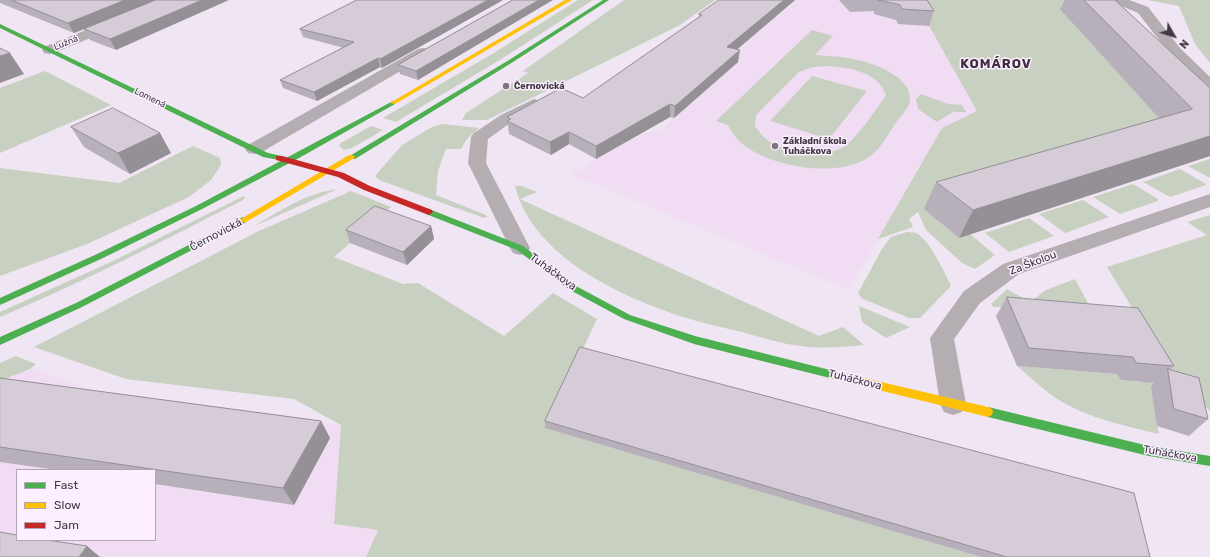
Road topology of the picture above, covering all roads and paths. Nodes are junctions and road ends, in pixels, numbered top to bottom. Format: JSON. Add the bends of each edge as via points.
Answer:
{"nodes":[{"id":1,"x":171,"y":0,"type":"edge"},
{"id":2,"x":569,"y":0,"type":"edge"},
{"id":3,"x":606,"y":0,"type":"edge"},
{"id":4,"x":1118,"y":0,"type":"edge"},
{"id":5,"x":0,"y":26,"type":"edge"},
{"id":6,"x":432,"y":47,"type":"edge"},
{"id":7,"x":49,"y":50,"type":"junction"},
{"id":8,"x":1210,"y":86,"type":"edge"},
{"id":9,"x":548,"y":97,"type":"edge"},
{"id":10,"x":254,"y":149,"type":"junction"},
{"id":11,"x":290,"y":162,"type":"junction"},
{"id":12,"x":301,"y":164,"type":"joint"},
{"id":13,"x":329,"y":172,"type":"junction"},
{"id":14,"x":1210,"y":200,"type":"edge"},
{"id":15,"x":520,"y":248,"type":"junction"},
{"id":16,"x":0,"y":302,"type":"edge"},
{"id":17,"x":0,"y":340,"type":"edge"},
{"id":18,"x":953,"y":404,"type":"junction"},
{"id":19,"x":1210,"y":461,"type":"edge"}],
"edges":[{"from":1,"to":7,"type":"street","name":"Lužná"},
{"from":2,"to":11,"type":"main road"},
{"from":3,"to":13,"type":"main road","name":"Černovická"},
{"from":4,"to":8,"type":"street","via":[[1142,10],[1175,51]]},
{"from":5,"to":7,"type":"main road","name":"Lomená"},
{"from":6,"to":10,"type":"street"},
{"from":7,"to":10,"type":"main road","name":"Lomená"},
{"from":9,"to":15,"type":"street","name":"Tuháčkova","via":[[506,118],[480,137],[477,163]]},
{"from":10,"to":11,"type":"main road","name":"Lomená"},
{"from":11,"to":12,"type":"main road","name":"Lomená"},
{"from":11,"to":16,"type":"main road","via":[[61,276]]},
{"from":12,"to":13,"type":"main road","name":"Tuháčkova"},
{"from":13,"to":15,"type":"main road","name":"Tuháčkova"},
{"from":13,"to":17,"type":"main road","name":"Černovická","via":[[175,257]]},
{"from":14,"to":18,"type":"street","name":"Za Školou","via":[[1011,269],[972,297],[942,338]]},
{"from":15,"to":18,"type":"main road","name":"Tuháčkova","via":[[573,288],[627,317],[694,340]]},
{"from":18,"to":19,"type":"main road","name":"Tuháčkova","via":[[1149,451]]}]}
